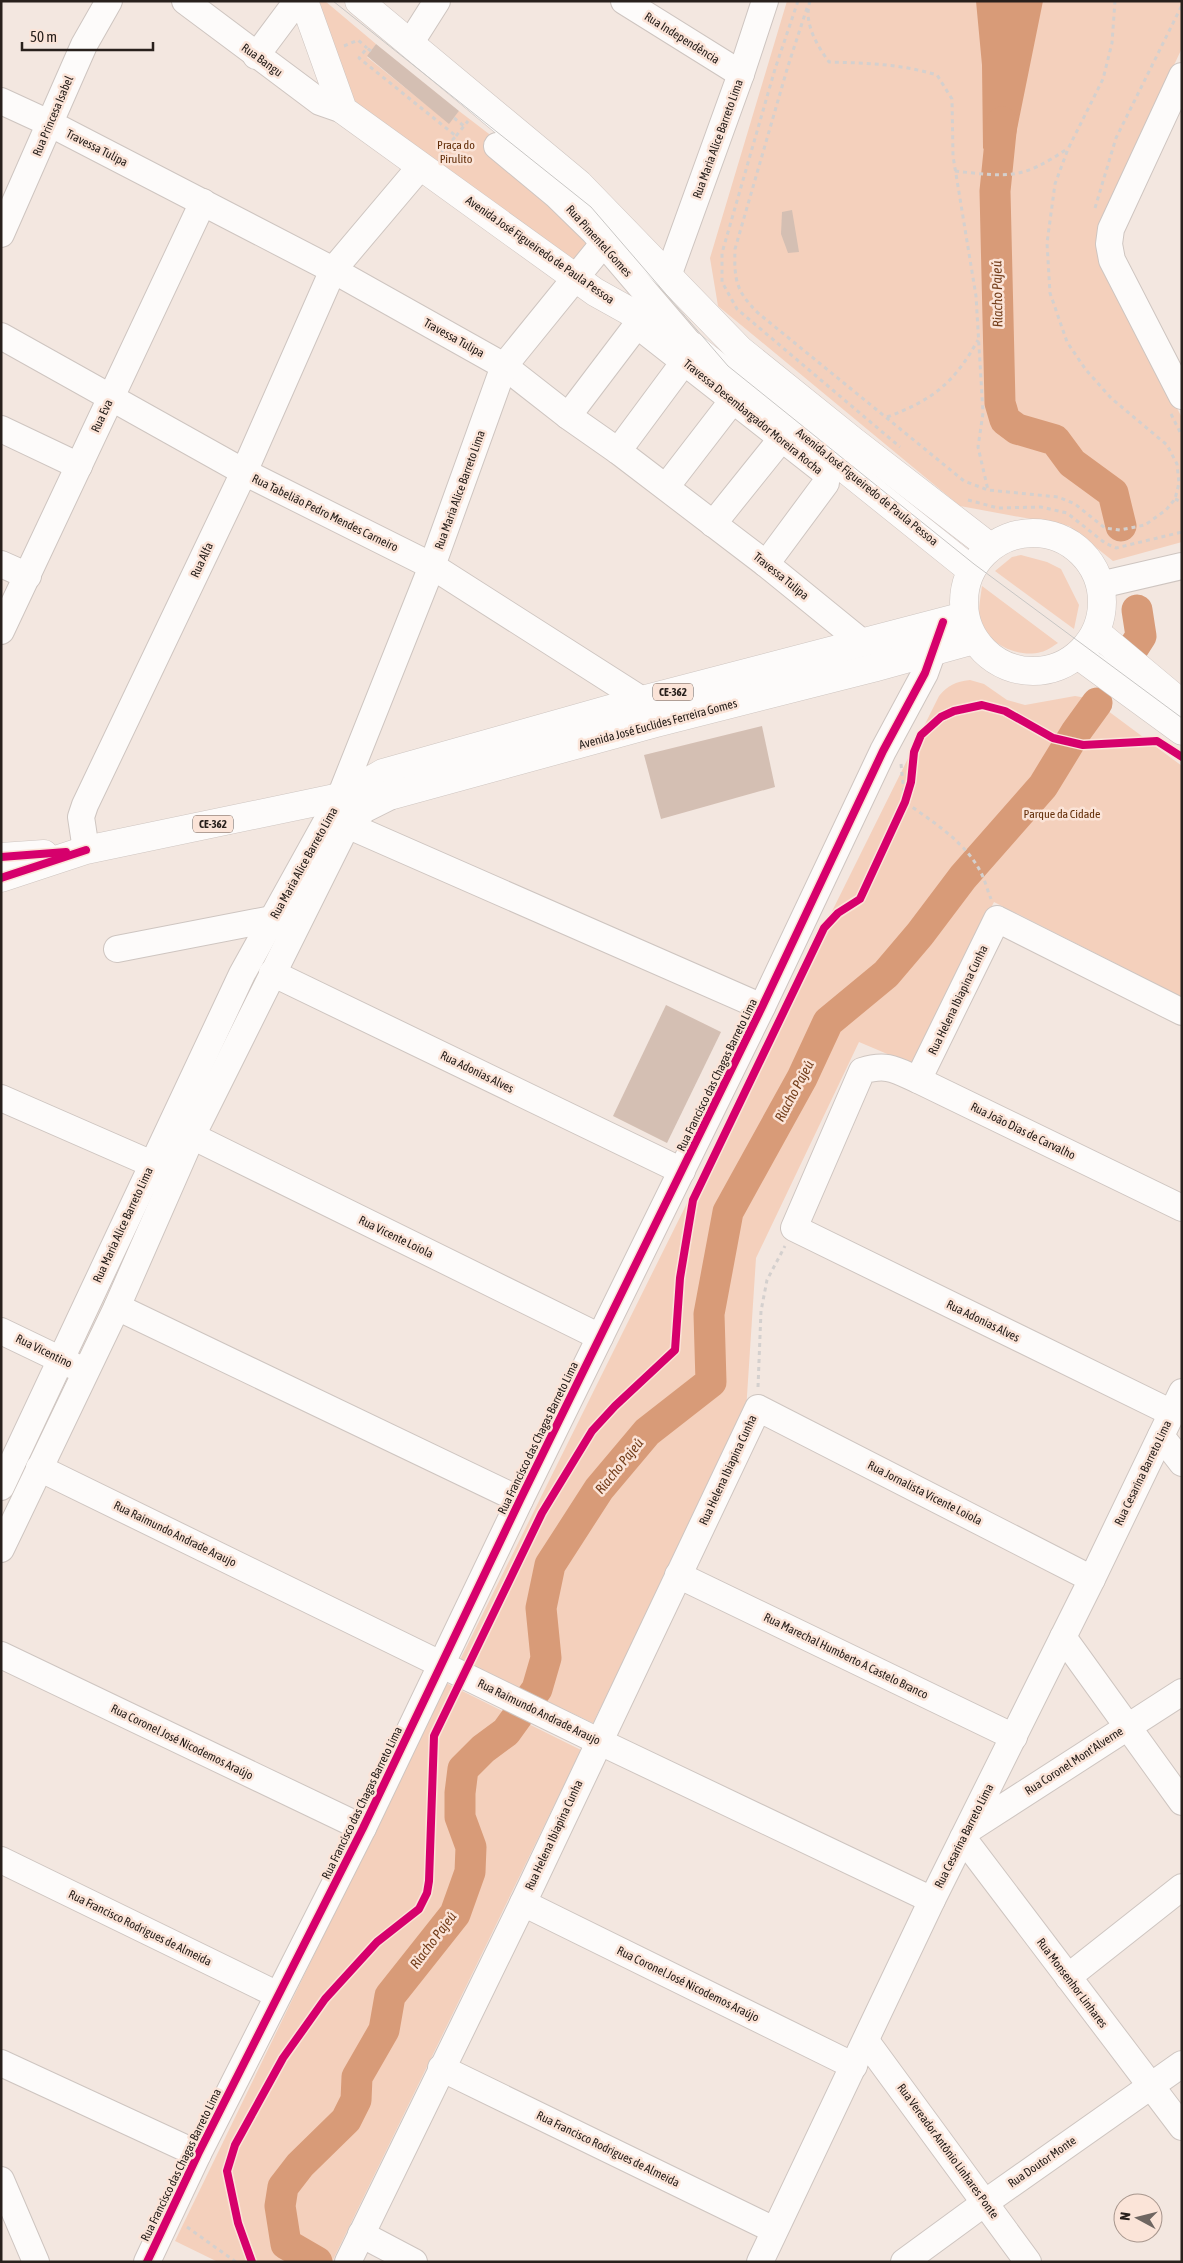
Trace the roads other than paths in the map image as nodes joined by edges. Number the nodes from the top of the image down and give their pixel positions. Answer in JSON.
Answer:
{"nodes":[{"id":1,"x":109,"y":1,"type":"edge"},
{"id":2,"x":185,"y":1,"type":"edge"},
{"id":3,"x":298,"y":1,"type":"edge"},
{"id":4,"x":304,"y":1,"type":"edge"},
{"id":5,"x":359,"y":1,"type":"edge"},
{"id":6,"x":437,"y":1,"type":"edge"},
{"id":7,"x":624,"y":1,"type":"edge"},
{"id":8,"x":765,"y":1,"type":"edge"},
{"id":9,"x":410,"y":42,"type":"junction"},
{"id":10,"x":256,"y":56,"type":"junction"},
{"id":11,"x":741,"y":74,"type":"junction"},
{"id":12,"x":1182,"y":76,"type":"edge"},
{"id":13,"x":1,"y":101,"type":"edge"},
{"id":14,"x":343,"y":110,"type":"junction"},
{"id":15,"x":51,"y":124,"type":"junction"},
{"id":16,"x":496,"y":146,"type":"dead end"},
{"id":17,"x":423,"y":169,"type":"junction"},
{"id":18,"x":203,"y":202,"type":"junction"},
{"id":19,"x":1,"y":234,"type":"edge"},
{"id":20,"x":603,"y":244,"type":"junction"},
{"id":21,"x":333,"y":270,"type":"junction"},
{"id":22,"x":668,"y":276,"type":"junction"},
{"id":23,"x":585,"y":285,"type":"junction"},
{"id":24,"x":637,"y":325,"type":"junction"},
{"id":25,"x":1,"y":336,"type":"edge"},
{"id":26,"x":688,"y":354,"type":"junction"},
{"id":27,"x":504,"y":366,"type":"junction"},
{"id":28,"x":1182,"y":396,"type":"edge"},
{"id":29,"x":111,"y":398,"type":"junction"},
{"id":30,"x":734,"y":400,"type":"junction"},
{"id":31,"x":568,"y":416,"type":"junction"},
{"id":32,"x":1,"y":429,"type":"edge"},
{"id":33,"x":782,"y":438,"type":"junction"},
{"id":34,"x":618,"y":451,"type":"junction"},
{"id":35,"x":79,"y":466,"type":"junction"},
{"id":36,"x":244,"y":472,"type":"junction"},
{"id":37,"x":666,"y":488,"type":"junction"},
{"id":38,"x":713,"y":524,"type":"junction"},
{"id":39,"x":990,"y":547,"type":"junction"},
{"id":40,"x":1,"y":564,"type":"edge"},
{"id":41,"x":766,"y":564,"type":"junction"},
{"id":42,"x":432,"y":566,"type":"junction"},
{"id":43,"x":1182,"y":566,"type":"edge"},
{"id":44,"x":971,"y":570,"type":"junction"},
{"id":45,"x":28,"y":576,"type":"junction"},
{"id":46,"x":1100,"y":585,"type":"junction"},
{"id":47,"x":960,"y":626,"type":"junction"},
{"id":48,"x":1,"y":631,"type":"edge"},
{"id":49,"x":1096,"y":632,"type":"junction"},
{"id":50,"x":863,"y":643,"type":"junction"},
{"id":51,"x":934,"y":651,"type":"junction"},
{"id":52,"x":1078,"y":655,"type":"junction"},
{"id":53,"x":642,"y":700,"type":"junction"},
{"id":54,"x":1182,"y":704,"type":"edge"},
{"id":55,"x":1182,"y":731,"type":"edge"},
{"id":56,"x":393,"y":795,"type":"junction"},
{"id":57,"x":340,"y":798,"type":"junction"},
{"id":58,"x":347,"y":825,"type":"junction"},
{"id":59,"x":86,"y":850,"type":"junction"},
{"id":60,"x":1,"y":857,"type":"edge"},
{"id":61,"x":1,"y":878,"type":"edge"},
{"id":62,"x":272,"y":919,"type":"junction"},
{"id":63,"x":117,"y":948,"type":"dead end"},
{"id":64,"x":272,"y":973,"type":"junction"},
{"id":65,"x":762,"y":1007,"type":"junction"},
{"id":66,"x":1182,"y":1012,"type":"edge"},
{"id":67,"x":918,"y":1080,"type":"junction"},
{"id":68,"x":1,"y":1098,"type":"edge"},
{"id":69,"x":192,"y":1136,"type":"junction"},
{"id":70,"x":152,"y":1163,"type":"junction"},
{"id":71,"x":682,"y":1171,"type":"junction"},
{"id":72,"x":175,"y":1174,"type":"junction"},
{"id":73,"x":1182,"y":1208,"type":"edge"},
{"id":74,"x":794,"y":1228,"type":"joint"},
{"id":75,"x":117,"y":1307,"type":"junction"},
{"id":76,"x":1,"y":1331,"type":"edge"},
{"id":77,"x":600,"y":1337,"type":"junction"},
{"id":78,"x":62,"y":1360,"type":"junction"},
{"id":79,"x":86,"y":1372,"type":"junction"},
{"id":80,"x":758,"y":1408,"type":"joint"},
{"id":81,"x":1175,"y":1409,"type":"edge"},
{"id":82,"x":1182,"y":1463,"type":"edge"},
{"id":83,"x":39,"y":1468,"type":"junction"},
{"id":84,"x":1,"y":1487,"type":"edge"},
{"id":85,"x":520,"y":1500,"type":"junction"},
{"id":86,"x":3,"y":1540,"type":"edge"},
{"id":87,"x":678,"y":1575,"type":"junction"},
{"id":88,"x":1092,"y":1579,"type":"junction"},
{"id":89,"x":1062,"y":1637,"type":"junction"},
{"id":90,"x":1,"y":1655,"type":"edge"},
{"id":91,"x":442,"y":1665,"type":"junction"},
{"id":92,"x":1182,"y":1692,"type":"edge"},
{"id":93,"x":1126,"y":1727,"type":"junction"},
{"id":94,"x":1014,"y":1737,"type":"junction"},
{"id":95,"x":598,"y":1741,"type":"junction"},
{"id":96,"x":1182,"y":1802,"type":"edge"},
{"id":97,"x":362,"y":1828,"type":"junction"},
{"id":98,"x":965,"y":1834,"type":"junction"},
{"id":99,"x":1,"y":1860,"type":"edge"},
{"id":100,"x":1182,"y":1887,"type":"edge"},
{"id":101,"x":932,"y":1900,"type":"junction"},
{"id":102,"x":523,"y":1903,"type":"junction"},
{"id":103,"x":1068,"y":1977,"type":"junction"},
{"id":104,"x":278,"y":1995,"type":"junction"},
{"id":105,"x":866,"y":2041,"type":"junction"},
{"id":106,"x":1,"y":2063,"type":"edge"},
{"id":107,"x":1182,"y":2064,"type":"edge"},
{"id":108,"x":854,"y":2066,"type":"junction"},
{"id":109,"x":442,"y":2068,"type":"junction"},
{"id":110,"x":1150,"y":2085,"type":"junction"},
{"id":111,"x":1182,"y":2127,"type":"edge"},
{"id":112,"x":198,"y":2154,"type":"junction"},
{"id":113,"x":1,"y":2180,"type":"edge"},
{"id":114,"x":986,"y":2202,"type":"junction"},
{"id":115,"x":774,"y":2230,"type":"junction"},
{"id":116,"x":361,"y":2234,"type":"junction"},
{"id":117,"x":36,"y":2262,"type":"edge"},
{"id":118,"x":148,"y":2262,"type":"edge"},
{"id":119,"x":348,"y":2262,"type":"edge"},
{"id":120,"x":414,"y":2262,"type":"edge"},
{"id":121,"x":760,"y":2262,"type":"edge"},
{"id":122,"x":904,"y":2262,"type":"edge"},
{"id":123,"x":1028,"y":2262,"type":"edge"}],
"edges":[{"from":1,"to":15,"type":"street","name":"Rua Princesa Isabel"},
{"from":2,"to":10,"type":"street","name":"Rua Bangu"},
{"from":3,"to":10,"type":"street"},
{"from":4,"to":14,"type":"main road"},
{"from":5,"to":9,"type":"main road"},
{"from":6,"to":9,"type":"street"},
{"from":7,"to":11,"type":"street","name":"Rua Independência"},
{"from":8,"to":11,"type":"street","name":"Rua Maria Alice Barreto Lima"},
{"from":9,"to":22,"type":"main road"},
{"from":10,"to":14,"type":"street","name":"Rua Bangu"},
{"from":11,"to":22,"type":"street","name":"Rua Maria Alice Barreto Lima"},
{"from":12,"to":28,"type":"street"},
{"from":13,"to":15,"type":"street","name":"Travessa Tulipa"},
{"from":14,"to":17,"type":"main road","name":"Avenida José Figueiredo de Paula Pessoa"},
{"from":15,"to":18,"type":"street","name":"Travessa Tulipa"},
{"from":15,"to":19,"type":"street","name":"Rua Princesa Isabel"},
{"from":16,"to":20,"type":"street","name":"Rua Pimentel Gomes"},
{"from":17,"to":21,"type":"street","name":"Rua Alfa"},
{"from":17,"to":23,"type":"main road","name":"Avenida José Figueiredo de Paula Pessoa"},
{"from":18,"to":21,"type":"street","name":"Travessa Tulipa"},
{"from":18,"to":29,"type":"street","name":"Rua Eva"},
{"from":20,"to":23,"type":"street","name":"Rua Maria Alice Barreto Lima"},
{"from":20,"to":26,"type":"street","name":"Rua Pimentel Gomes"},
{"from":21,"to":27,"type":"street","name":"Travessa Tulipa"},
{"from":21,"to":36,"type":"street","name":"Rua Alfa"},
{"from":22,"to":39,"type":"main road"},
{"from":23,"to":24,"type":"street","name":"Travessa Desembargador Moreira Rocha"},
{"from":23,"to":26,"type":"main road","name":"Avenida José Figueiredo de Paula Pessoa"},
{"from":23,"to":27,"type":"street","name":"Rua Maria Alice Barreto Lima"},
{"from":24,"to":26,"type":"street","name":"Travessa Desembargador Moreira Rocha"},
{"from":24,"to":31,"type":"street"},
{"from":25,"to":29,"type":"street","name":"Rua Tabelião Pedro Mendes Carneiro"},
{"from":26,"to":30,"type":"street","name":"Travessa Desembargador Moreira Rocha"},
{"from":26,"to":34,"type":"street"},
{"from":26,"to":44,"type":"main road","name":"Avenida José Figueiredo de Paula Pessoa"},
{"from":27,"to":31,"type":"street","name":"Travessa Tulipa"},
{"from":27,"to":42,"type":"street","name":"Rua Maria Alice Barreto Lima"},
{"from":29,"to":35,"type":"street","name":"Rua Eva"},
{"from":29,"to":36,"type":"street","name":"Rua Tabelião Pedro Mendes Carneiro"},
{"from":30,"to":33,"type":"street","name":"Travessa Desembargador Moreira Rocha"},
{"from":30,"to":37,"type":"street"},
{"from":31,"to":34,"type":"street","name":"Travessa Tulipa"},
{"from":32,"to":35,"type":"street"},
{"from":33,"to":38,"type":"street"},
{"from":33,"to":41,"type":"street","name":"Travessa Desembargador Moreira Rocha"},
{"from":34,"to":37,"type":"street","name":"Travessa Tulipa"},
{"from":35,"to":45,"type":"street","name":"Rua Eva"},
{"from":36,"to":42,"type":"street","name":"Rua Tabelião Pedro Mendes Carneiro"},
{"from":36,"to":59,"type":"street","name":"Rua Alfa"},
{"from":37,"to":38,"type":"street","name":"Travessa Tulipa"},
{"from":38,"to":41,"type":"street","name":"Travessa Tulipa"},
{"from":39,"to":44,"type":"main road"},
{"from":39,"to":46,"type":"main road"},
{"from":40,"to":45,"type":"street"},
{"from":41,"to":50,"type":"street","name":"Travessa Tulipa"},
{"from":42,"to":53,"type":"street","name":"Rua Tabelião Pedro Mendes Carneiro"},
{"from":42,"to":57,"type":"street","name":"Rua Maria Alice Barreto Lima"},
{"from":43,"to":46,"type":"street"},
{"from":44,"to":47,"type":"main road"},
{"from":45,"to":48,"type":"street","name":"Rua Eva"},
{"from":46,"to":49,"type":"main road"},
{"from":47,"to":50,"type":"main road","name":"Avenida José Euclides Ferreira Gomes","number":"CE-362"},
{"from":47,"to":51,"type":"main road","name":"Avenida José Euclides Ferreira Gomes","number":"CE-362"},
{"from":47,"to":52,"type":"main road"},
{"from":49,"to":52,"type":"main road"},
{"from":49,"to":54,"type":"main road"},
{"from":50,"to":53,"type":"main road","name":"Avenida José Euclides Ferreira Gomes","number":"CE-362"},
{"from":51,"to":56,"type":"main road","name":"Avenida José Euclides Ferreira Gomes","number":"CE-362"},
{"from":51,"to":65,"type":"street","name":"Rua Francisco das Chagas Barreto Lima"},
{"from":52,"to":55,"type":"main road"},
{"from":53,"to":57,"type":"main road","name":"Avenida José Euclides Ferreira Gomes","number":"CE-362"},
{"from":56,"to":57,"type":"main road","name":"Avenida José Euclides Ferreira Gomes","number":"CE-362"},
{"from":56,"to":58,"type":"street","name":"Rua Maria Alice Barreto Lima"},
{"from":57,"to":58,"type":"street"},
{"from":57,"to":59,"type":"main road","name":"Avenida José Euclides Ferreira Gomes","number":"CE-362"},
{"from":57,"to":62,"type":"street","name":"Rua Maria Alice Barreto Lima"},
{"from":58,"to":64,"type":"street","name":"Rua Maria Alice Barreto Lima"},
{"from":58,"to":65,"type":"street"},
{"from":59,"to":60,"type":"main road","name":"Avenida José Euclides Ferreira Gomes","number":"CE-362"},
{"from":59,"to":61,"type":"main road","name":"Avenida José Euclides Ferreira Gomes","number":"CE-362"},
{"from":62,"to":63,"type":"street"},
{"from":62,"to":70,"type":"street","name":"Rua Maria Alice Barreto Lima"},
{"from":64,"to":69,"type":"street","name":"Rua Maria Alice Barreto Lima"},
{"from":64,"to":71,"type":"street","name":"Rua Adonias Alves"},
{"from":65,"to":71,"type":"street","name":"Rua Francisco das Chagas Barreto Lima"},
{"from":66,"to":67,"type":"street","name":"Rua Helena Ibiapina Cunha"},
{"from":67,"to":73,"type":"street","name":"Rua João Dias de Carvalho"},
{"from":67,"to":74,"type":"street","name":"Rua João Dias de Carvalho"},
{"from":68,"to":70,"type":"street"},
{"from":69,"to":72,"type":"street","name":"Rua Maria Alice Barreto Lima"},
{"from":69,"to":77,"type":"street","name":"Rua Vicente Loiola"},
{"from":70,"to":72,"type":"street"},
{"from":70,"to":78,"type":"street","name":"Rua Maria Alice Barreto Lima"},
{"from":71,"to":77,"type":"street","name":"Rua Francisco das Chagas Barreto Lima"},
{"from":72,"to":75,"type":"street","name":"Rua Maria Alice Barreto Lima"},
{"from":74,"to":81,"type":"street","name":"Rua Adonias Alves"},
{"from":75,"to":79,"type":"street","name":"Rua Maria Alice Barreto Lima"},
{"from":75,"to":85,"type":"street"},
{"from":76,"to":78,"type":"street","name":"Rua Vicentino"},
{"from":77,"to":85,"type":"street","name":"Rua Francisco das Chagas Barreto Lima"},
{"from":78,"to":79,"type":"street","name":"Rua Vicentino"},
{"from":78,"to":84,"type":"street","name":"Rua Maria Alice Barreto Lima"},
{"from":79,"to":83,"type":"street","name":"Rua Maria Alice Barreto Lima"},
{"from":80,"to":87,"type":"street","name":"Rua Helena Ibiapina Cunha"},
{"from":80,"to":88,"type":"street","name":"Rua Jornalista Vicente Loiola"},
{"from":81,"to":82,"type":"street"},
{"from":81,"to":88,"type":"street","name":"Rua Cesarina Barreto Lima"},
{"from":83,"to":86,"type":"street","name":"Rua Maria Alice Barreto Lima"},
{"from":83,"to":91,"type":"street","name":"Rua Raimundo Andrade Araujo"},
{"from":85,"to":91,"type":"street","name":"Rua Francisco das Chagas Barreto Lima"},
{"from":87,"to":94,"type":"street","name":"Rua Marechal Humberto A Castelo Branco"},
{"from":87,"to":95,"type":"street","name":"Rua Helena Ibiapina Cunha"},
{"from":88,"to":89,"type":"street","name":"Rua Cesarina Barreto Lima"},
{"from":89,"to":93,"type":"street"},
{"from":89,"to":94,"type":"street","name":"Rua Cesarina Barreto Lima"},
{"from":90,"to":97,"type":"street","name":"Rua Coronel José Nicodemos Araújo"},
{"from":91,"to":95,"type":"street","name":"Rua Raimundo Andrade Araujo"},
{"from":91,"to":97,"type":"street","name":"Rua Francisco das Chagas Barreto Lima"},
{"from":92,"to":93,"type":"street","name":"Rua Coronel Mont'Alverne"},
{"from":93,"to":96,"type":"street"},
{"from":93,"to":98,"type":"street","name":"Rua Coronel Mont'Alverne"},
{"from":94,"to":98,"type":"street","name":"Rua Cesarina Barreto Lima"},
{"from":95,"to":101,"type":"street","name":"Rua Raimundo Andrade Araujo"},
{"from":95,"to":102,"type":"street","name":"Rua Helena Ibiapina Cunha"},
{"from":97,"to":104,"type":"street","name":"Rua Francisco das Chagas Barreto Lima"},
{"from":98,"to":101,"type":"street","name":"Rua Cesarina Barreto Lima"},
{"from":98,"to":103,"type":"street","name":"Rua Monsenhor Linhares"},
{"from":99,"to":104,"type":"street","name":"Rua Francisco Rodrigues de Almeida"},
{"from":100,"to":103,"type":"street"},
{"from":101,"to":105,"type":"street","name":"Rua Cesarina Barreto Lima"},
{"from":102,"to":108,"type":"street","name":"Rua Coronel José Nicodemos Araújo"},
{"from":102,"to":109,"type":"street","name":"Rua Helena Ibiapina Cunha"},
{"from":103,"to":110,"type":"street","name":"Rua Monsenhor Linhares"},
{"from":104,"to":112,"type":"street","name":"Rua Francisco das Chagas Barreto Lima"},
{"from":105,"to":108,"type":"street","name":"Rua Cesarina Barreto Lima"},
{"from":105,"to":114,"type":"street","name":"Rua Vereador Antônio Linhares Ponte"},
{"from":106,"to":112,"type":"street"},
{"from":107,"to":110,"type":"street","name":"Rua Doutor Monte"},
{"from":108,"to":115,"type":"street","name":"Rua Cesarina Barreto Lima"},
{"from":109,"to":115,"type":"street","name":"Rua Francisco Rodrigues de Almeida"},
{"from":109,"to":116,"type":"street","name":"Rua Helena Ibiapina Cunha"},
{"from":110,"to":111,"type":"street","name":"Rua Monsenhor Linhares"},
{"from":110,"to":114,"type":"street","name":"Rua Doutor Monte"},
{"from":112,"to":118,"type":"street","name":"Rua Francisco das Chagas Barreto Lima"},
{"from":113,"to":117,"type":"street"},
{"from":114,"to":122,"type":"street","name":"Rua Doutor Monte"},
{"from":114,"to":123,"type":"street","name":"Rua Vereador Antônio Linhares Ponte"},
{"from":115,"to":121,"type":"street","name":"Rua Cesarina Barreto Lima"},
{"from":116,"to":119,"type":"street","name":"Rua Helena Ibiapina Cunha"},
{"from":116,"to":120,"type":"street"}]}
